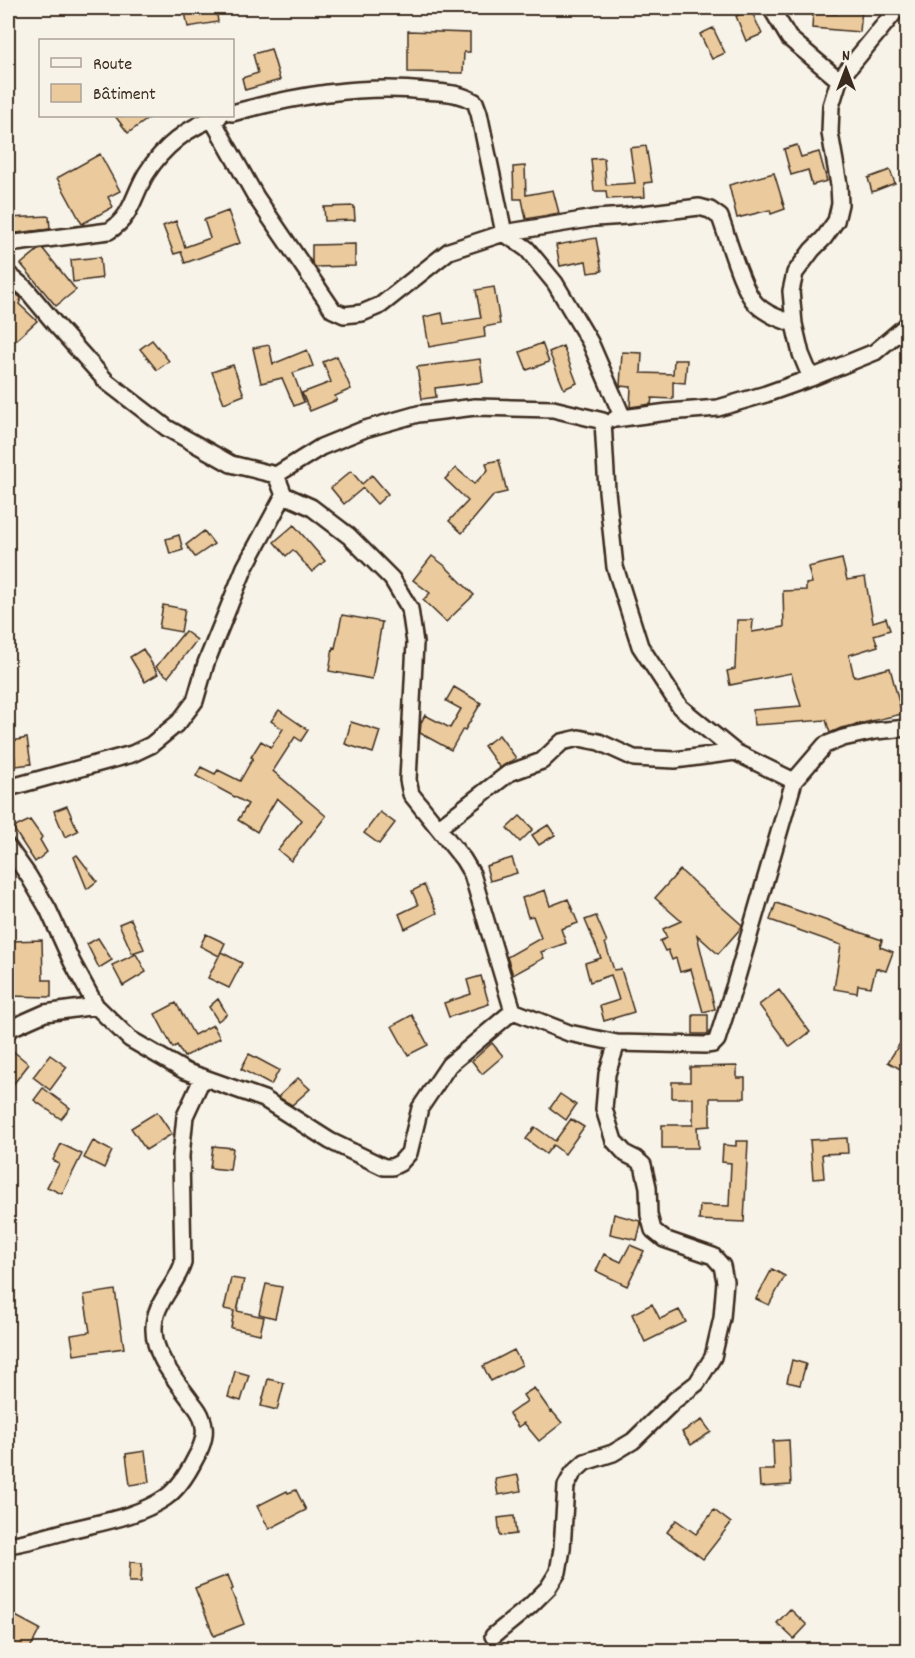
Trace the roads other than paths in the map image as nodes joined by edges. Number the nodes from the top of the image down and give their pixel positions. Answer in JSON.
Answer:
{"nodes":[{"id":1,"x":771,"y":8,"type":"edge"},
{"id":2,"x":897,"y":8,"type":"edge"},
{"id":3,"x":839,"y":80,"type":"junction"},
{"id":4,"x":234,"y":112,"type":"edge"},
{"id":5,"x":218,"y":117,"type":"edge"},
{"id":6,"x":504,"y":233,"type":"junction"},
{"id":7,"x":8,"y":244,"type":"edge"},
{"id":8,"x":8,"y":274,"type":"edge"},
{"id":9,"x":794,"y":324,"type":"junction"},
{"id":10,"x":908,"y":324,"type":"edge"},
{"id":11,"x":811,"y":378,"type":"junction"},
{"id":12,"x":623,"y":418,"type":"junction"},
{"id":13,"x":603,"y":421,"type":"junction"},
{"id":14,"x":276,"y":476,"type":"junction"},
{"id":15,"x":284,"y":495,"type":"junction"},
{"id":16,"x":908,"y":729,"type":"edge"},
{"id":17,"x":735,"y":752,"type":"junction"},
{"id":18,"x":794,"y":781,"type":"junction"},
{"id":19,"x":8,"y":789,"type":"edge"},
{"id":20,"x":438,"y":828,"type":"junction"},
{"id":21,"x":8,"y":848,"type":"edge"},
{"id":22,"x":96,"y":1006,"type":"junction"},
{"id":23,"x":513,"y":1011,"type":"junction"},
{"id":24,"x":8,"y":1031,"type":"edge"},
{"id":25,"x":617,"y":1043,"type":"junction"},
{"id":26,"x":203,"y":1077,"type":"junction"},
{"id":27,"x":8,"y":1545,"type":"edge"},
{"id":28,"x":493,"y":1636,"type":"dead end"}],
"edges":[{"from":1,"to":3,"type":"street"},
{"from":2,"to":3,"type":"street"},
{"from":3,"to":9,"type":"street"},
{"from":4,"to":6,"type":"street"},
{"from":5,"to":6,"type":"street"},
{"from":5,"to":7,"type":"street"},
{"from":6,"to":9,"type":"street"},
{"from":6,"to":12,"type":"street"},
{"from":8,"to":14,"type":"street"},
{"from":9,"to":11,"type":"street"},
{"from":10,"to":11,"type":"street"},
{"from":11,"to":12,"type":"street"},
{"from":12,"to":13,"type":"street"},
{"from":13,"to":14,"type":"street"},
{"from":13,"to":17,"type":"street"},
{"from":14,"to":15,"type":"street"},
{"from":15,"to":19,"type":"street"},
{"from":15,"to":20,"type":"street"},
{"from":16,"to":18,"type":"street"},
{"from":17,"to":18,"type":"street"},
{"from":17,"to":20,"type":"street"},
{"from":18,"to":25,"type":"street"},
{"from":20,"to":23,"type":"street"},
{"from":21,"to":22,"type":"street"},
{"from":22,"to":24,"type":"street"},
{"from":22,"to":26,"type":"street"},
{"from":23,"to":25,"type":"street"},
{"from":23,"to":26,"type":"street"},
{"from":25,"to":28,"type":"street"},
{"from":26,"to":27,"type":"street"}]}
